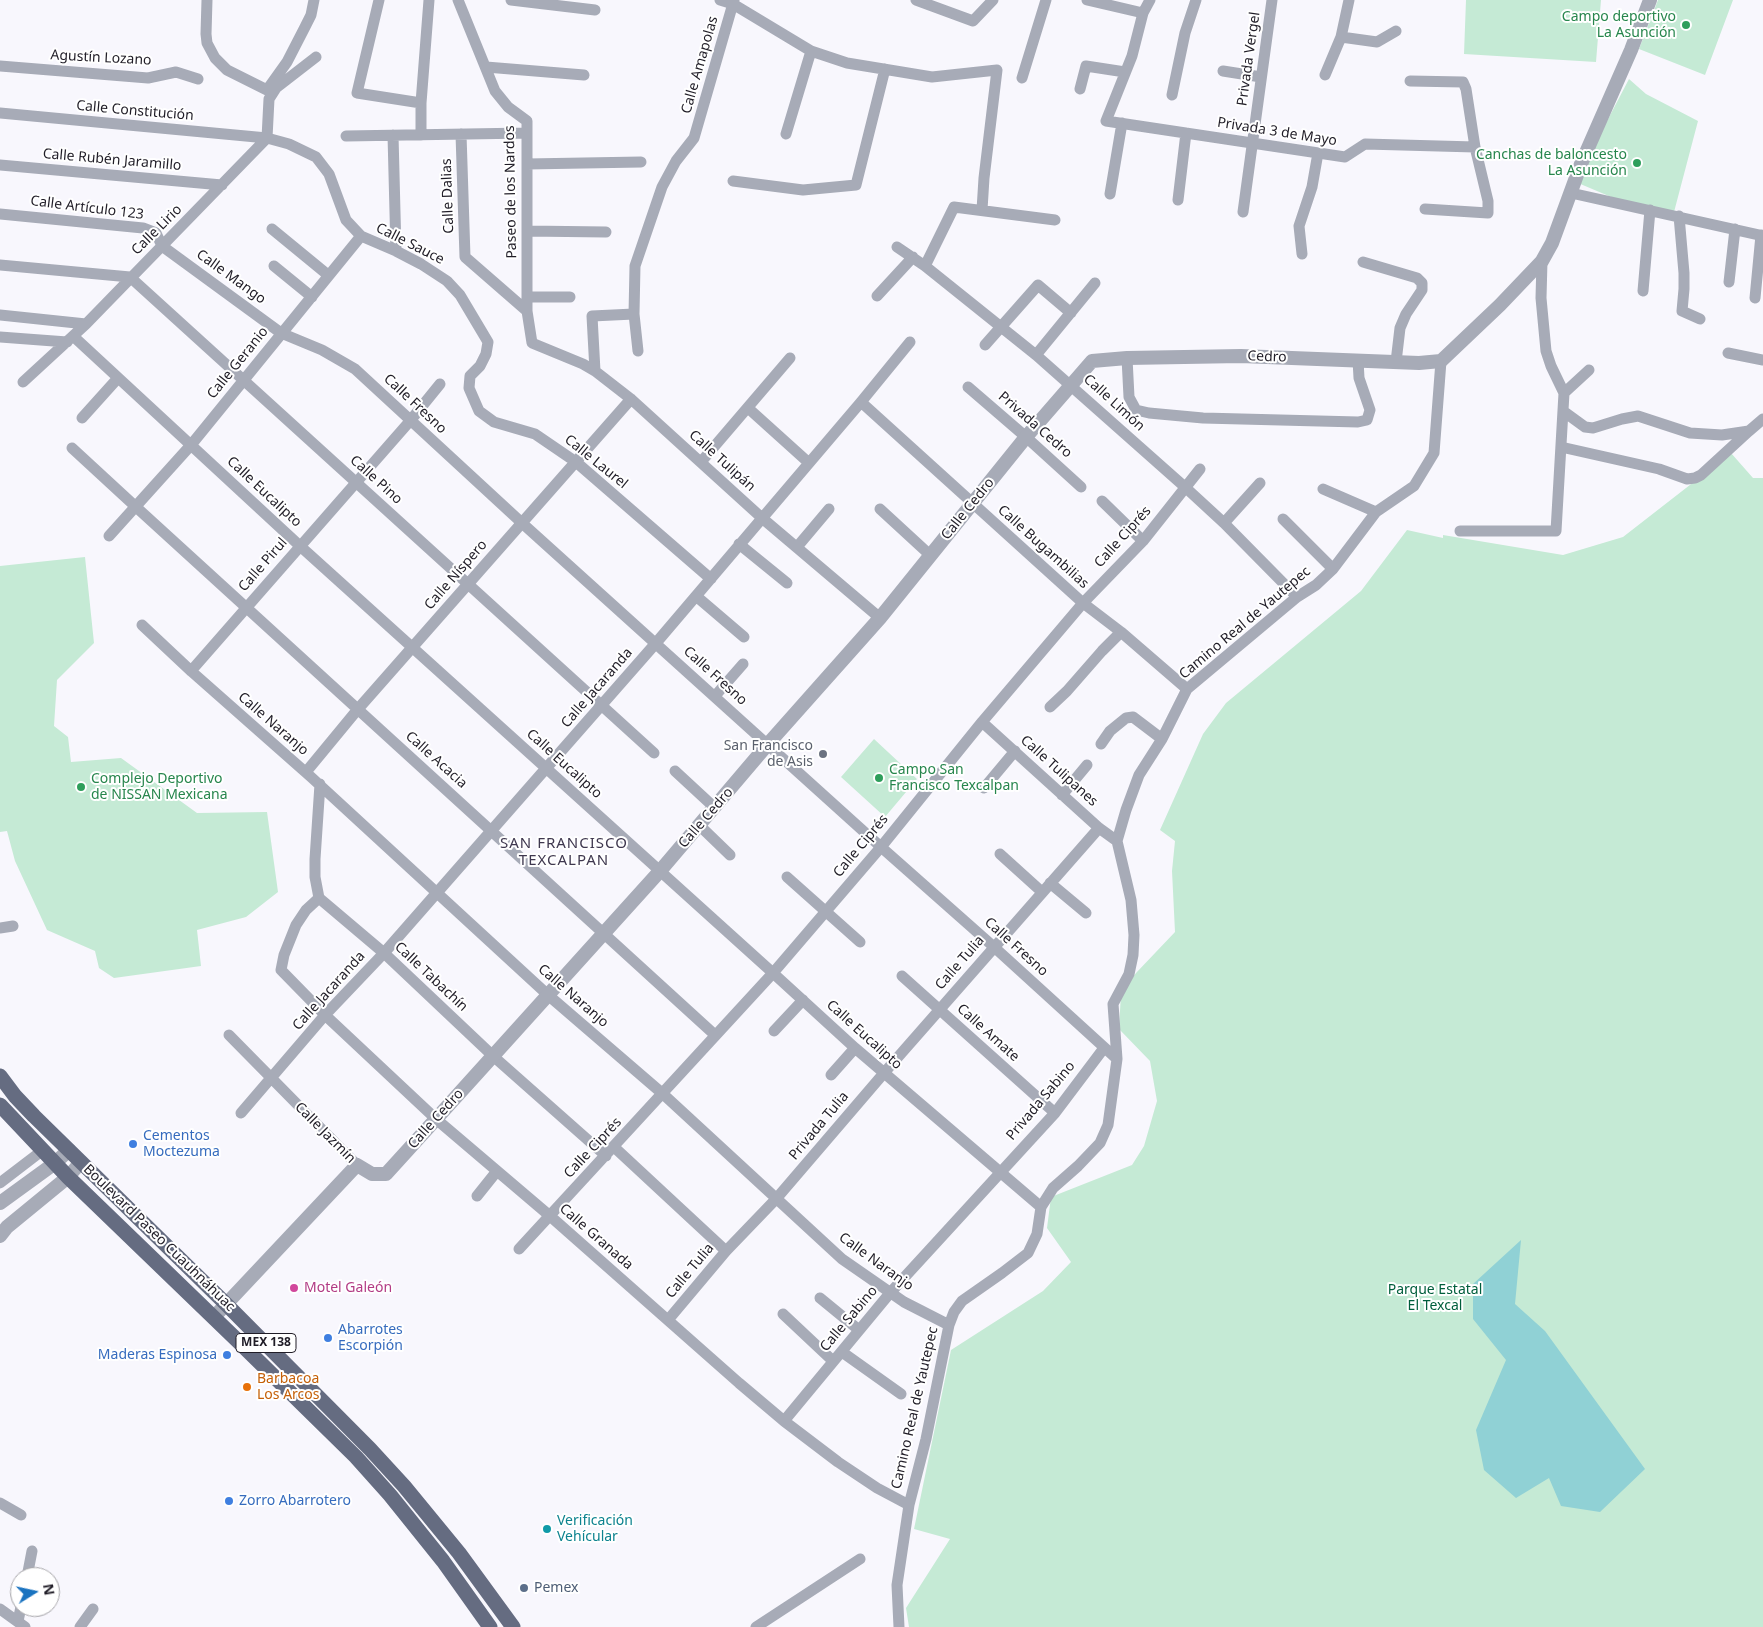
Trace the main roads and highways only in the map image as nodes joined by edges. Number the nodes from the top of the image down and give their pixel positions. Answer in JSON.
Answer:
{"nodes":[{"id":1,"x":0,"y":1076,"type":"edge"},
{"id":2,"x":3,"y":1113,"type":"edge"},
{"id":3,"x":490,"y":1627,"type":"edge"},
{"id":4,"x":513,"y":1627,"type":"edge"}],
"edges":[{"from":1,"to":4,"type":"main road","name":"Boulevard Paseo Cuauhnáhuac","number":"MEX 138"},
{"from":2,"to":3,"type":"main road","name":"Boulevard Paseo Cuauhnáhuac","number":"MEX 138"}]}
